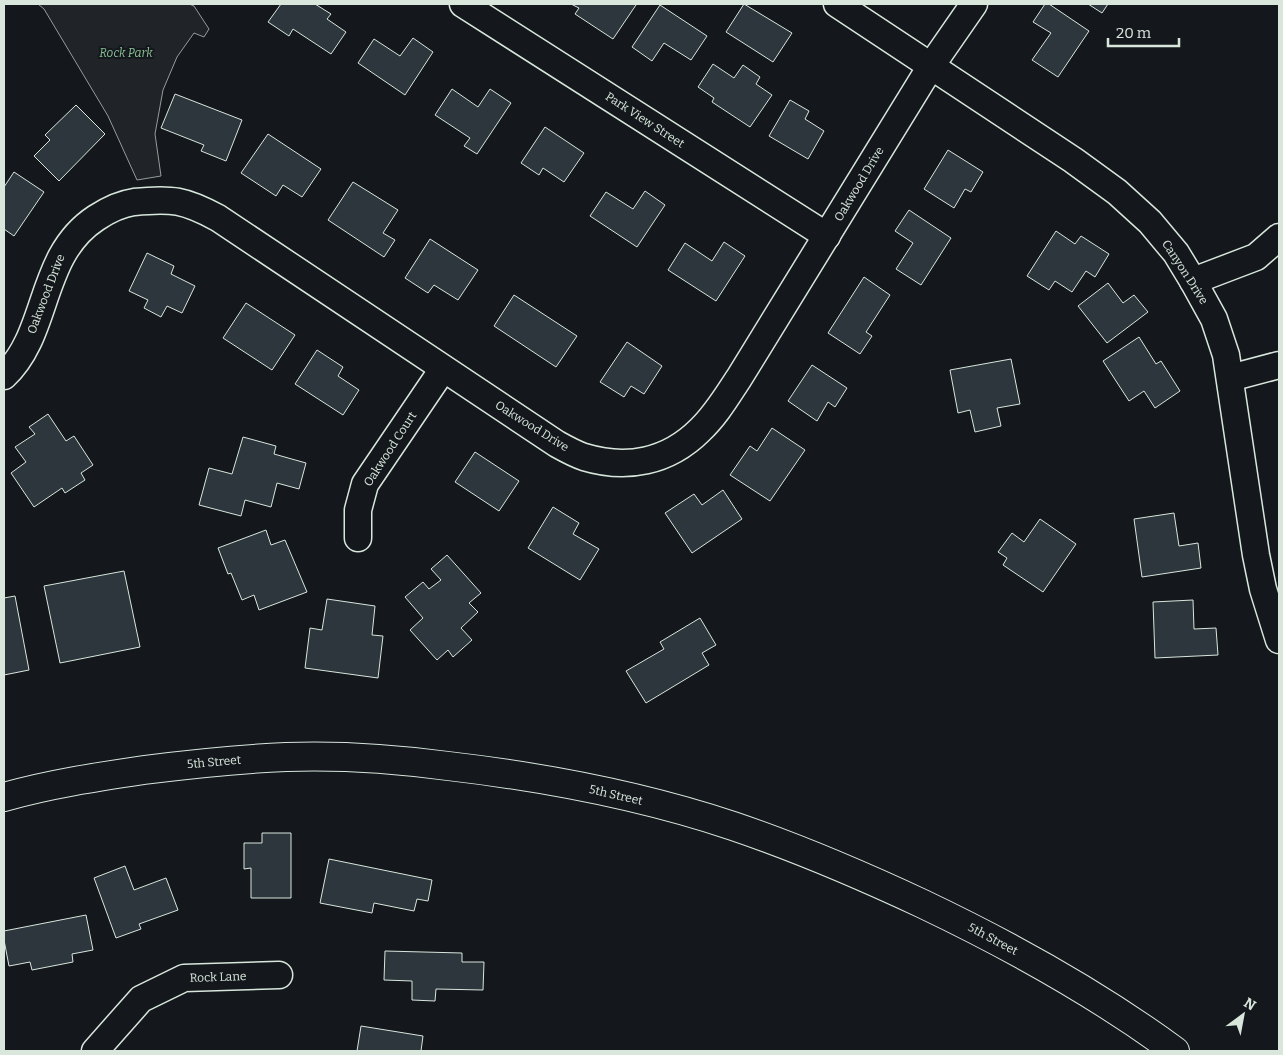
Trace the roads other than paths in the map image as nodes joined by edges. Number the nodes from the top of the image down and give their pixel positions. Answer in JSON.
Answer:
{"nodes":[{"id":1,"x":463,"y":4,"type":"edge"},
{"id":2,"x":837,"y":4,"type":"edge"},
{"id":3,"x":974,"y":4,"type":"edge"},
{"id":4,"x":931,"y":66,"type":"junction"},
{"id":5,"x":827,"y":236,"type":"junction"},
{"id":6,"x":1279,"y":238,"type":"edge"},
{"id":7,"x":1193,"y":280,"type":"junction"},
{"id":8,"x":1279,"y":364,"type":"edge"},
{"id":9,"x":444,"y":368,"type":"junction"},
{"id":10,"x":4,"y":376,"type":"edge"},
{"id":11,"x":1230,"y":378,"type":"junction"},
{"id":12,"x":358,"y":538,"type":"dead end"},
{"id":13,"x":1279,"y":640,"type":"edge"},
{"id":14,"x":4,"y":797,"type":"edge"},
{"id":15,"x":279,"y":975,"type":"dead end"},
{"id":16,"x":95,"y":1051,"type":"edge"},
{"id":17,"x":1175,"y":1051,"type":"edge"}],
"edges":[{"from":1,"to":5,"type":"street","name":"Park View Street"},
{"from":2,"to":4,"type":"street","name":"Canyon Drive"},
{"from":3,"to":4,"type":"street","name":"Oakwood Drive"},
{"from":4,"to":5,"type":"street","name":"Oakwood Drive"},
{"from":4,"to":7,"type":"street","name":"Canyon Drive"},
{"from":5,"to":9,"type":"street","name":"Oakwood Drive"},
{"from":6,"to":7,"type":"street"},
{"from":7,"to":11,"type":"street","name":"Canyon Drive"},
{"from":8,"to":11,"type":"street"},
{"from":9,"to":10,"type":"street","name":"Oakwood Drive"},
{"from":9,"to":12,"type":"street","name":"Oakwood Court"},
{"from":11,"to":13,"type":"street","name":"Canyon Drive"},
{"from":14,"to":17,"type":"main road","name":"5th Street"},
{"from":15,"to":16,"type":"street","name":"Rock Lane"}]}
